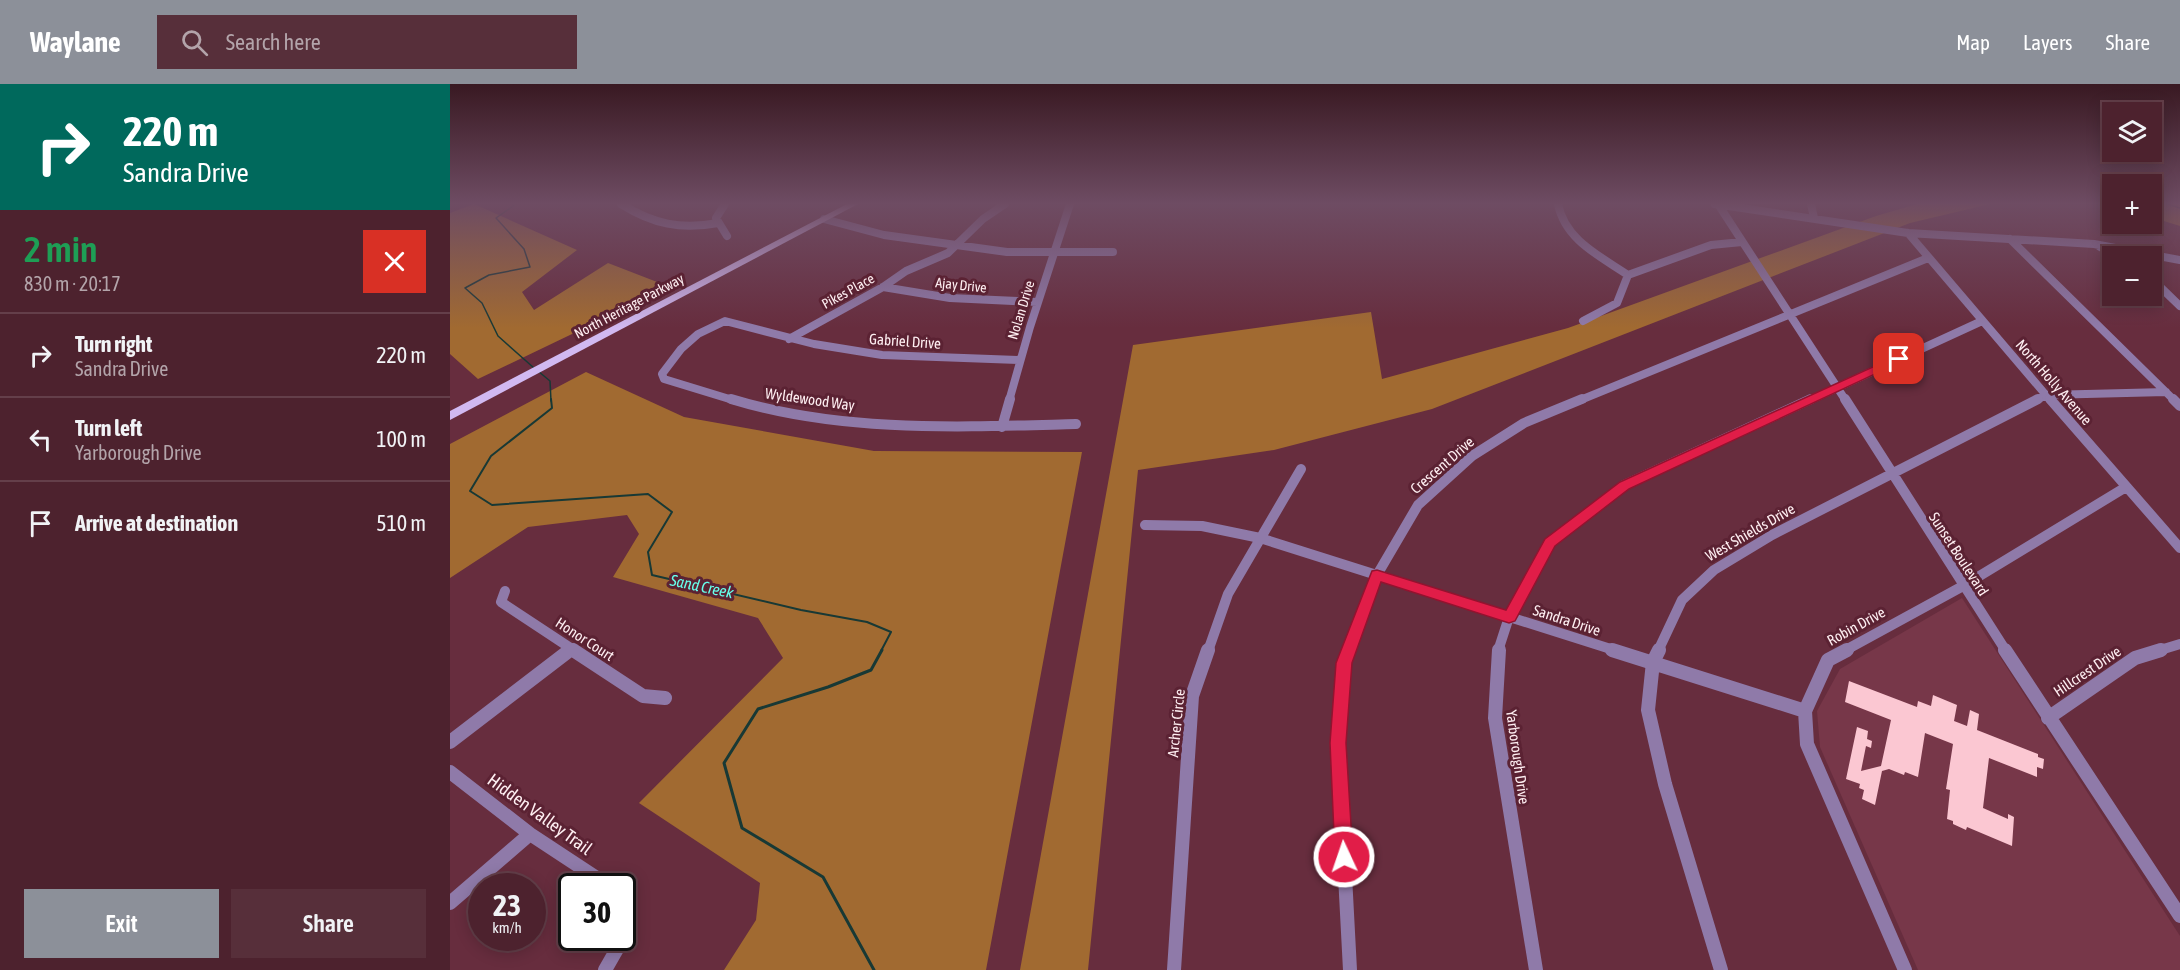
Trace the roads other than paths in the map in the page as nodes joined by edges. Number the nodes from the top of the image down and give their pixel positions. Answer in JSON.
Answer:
{"nodes":[{"id":1,"x":774,"y":245,"type":"edge"},
{"id":2,"x":955,"y":245,"type":"edge"},
{"id":3,"x":1056,"y":245,"type":"edge"},
{"id":4,"x":1587,"y":245,"type":"edge"},
{"id":5,"x":1716,"y":245,"type":"edge"},
{"id":6,"x":1744,"y":245,"type":"edge"},
{"id":7,"x":1918,"y":245,"type":"edge"},
{"id":8,"x":2016,"y":245,"type":"edge"},
{"id":9,"x":2101,"y":245,"type":"edge"},
{"id":10,"x":959,"y":246,"type":"junction"},
{"id":11,"x":1054,"y":252,"type":"junction"},
{"id":12,"x":1113,"y":252,"type":"dead end"},
{"id":13,"x":1928,"y":258,"type":"junction"},
{"id":14,"x":2180,"y":260,"type":"edge"},
{"id":15,"x":1628,"y":275,"type":"junction"},
{"id":16,"x":883,"y":287,"type":"junction"},
{"id":17,"x":2162,"y":289,"type":"edge"},
{"id":18,"x":1037,"y":302,"type":"junction"},
{"id":19,"x":2180,"y":306,"type":"edge"},
{"id":20,"x":1791,"y":313,"type":"junction"},
{"id":21,"x":1583,"y":321,"type":"dead end"},
{"id":22,"x":1982,"y":321,"type":"junction"},
{"id":23,"x":789,"y":339,"type":"junction"},
{"id":24,"x":1020,"y":360,"type":"junction"},
{"id":25,"x":1837,"y":387,"type":"junction"},
{"id":26,"x":2166,"y":392,"type":"junction"},
{"id":27,"x":2046,"y":396,"type":"junction"},
{"id":28,"x":2180,"y":406,"type":"edge"},
{"id":29,"x":450,"y":416,"type":"edge"},
{"id":30,"x":1076,"y":424,"type":"dead end"},
{"id":31,"x":1002,"y":427,"type":"junction"},
{"id":32,"x":1301,"y":469,"type":"dead end"},
{"id":33,"x":1891,"y":476,"type":"junction"},
{"id":34,"x":2126,"y":487,"type":"junction"},
{"id":35,"x":1144,"y":525,"type":"dead end"},
{"id":36,"x":1260,"y":538,"type":"junction"},
{"id":37,"x":2180,"y":548,"type":"edge"},
{"id":38,"x":1377,"y":575,"type":"junction"},
{"id":39,"x":1962,"y":586,"type":"junction"},
{"id":40,"x":505,"y":591,"type":"dead end"},
{"id":41,"x":1509,"y":617,"type":"junction"},
{"id":42,"x":2180,"y":644,"type":"edge"},
{"id":43,"x":572,"y":648,"type":"junction"},
{"id":44,"x":1653,"y":662,"type":"junction"},
{"id":45,"x":665,"y":698,"type":"dead end"},
{"id":46,"x":1805,"y":711,"type":"junction"},
{"id":47,"x":2048,"y":718,"type":"junction"},
{"id":48,"x":450,"y":742,"type":"edge"},
{"id":49,"x":450,"y":772,"type":"edge"},
{"id":50,"x":530,"y":834,"type":"junction"},
{"id":51,"x":589,"y":873,"type":"edge"},
{"id":52,"x":2174,"y":899,"type":"edge"},
{"id":53,"x":450,"y":903,"type":"edge"},
{"id":54,"x":2180,"y":916,"type":"edge"},
{"id":55,"x":616,"y":951,"type":"edge"},
{"id":56,"x":605,"y":970,"type":"edge"},
{"id":57,"x":1174,"y":970,"type":"edge"},
{"id":58,"x":1350,"y":970,"type":"edge"},
{"id":59,"x":1536,"y":970,"type":"edge"},
{"id":60,"x":1721,"y":970,"type":"edge"},
{"id":61,"x":1905,"y":970,"type":"edge"}],
"edges":[{"from":1,"to":29,"type":"main road","name":"North Heritage Parkway"},
{"from":2,"to":10,"type":"street"},
{"from":3,"to":11,"type":"street","name":"Nolan Drive"},
{"from":4,"to":15,"type":"street"},
{"from":5,"to":15,"type":"street"},
{"from":6,"to":20,"type":"street","name":"Sunset Boulevard"},
{"from":7,"to":13,"type":"street","name":"North Holly Avenue"},
{"from":8,"to":26,"type":"street"},
{"from":9,"to":14,"type":"street"},
{"from":10,"to":11,"type":"street"},
{"from":10,"to":16,"type":"street","name":"Pikes Place"},
{"from":11,"to":12,"type":"street"},
{"from":11,"to":18,"type":"street","name":"Nolan Drive"},
{"from":13,"to":20,"type":"street","name":"Crescent Drive"},
{"from":13,"to":22,"type":"street","name":"North Holly Avenue"},
{"from":15,"to":21,"type":"street"},
{"from":16,"to":18,"type":"street","name":"Ajay Drive"},
{"from":16,"to":23,"type":"street","name":"Pikes Place"},
{"from":17,"to":19,"type":"street"},
{"from":18,"to":24,"type":"street","name":"Nolan Drive"},
{"from":20,"to":25,"type":"street","name":"Sunset Boulevard"},
{"from":20,"to":38,"type":"street","name":"Crescent Drive"},
{"from":22,"to":25,"type":"street","name":"Yarborough Drive"},
{"from":22,"to":27,"type":"street","name":"North Holly Avenue"},
{"from":23,"to":24,"type":"street","name":"Gabriel Drive"},
{"from":23,"to":31,"type":"street","name":"Wyldewood Way"},
{"from":24,"to":31,"type":"street","name":"Nolan Drive"},
{"from":25,"to":33,"type":"street","name":"Sunset Boulevard"},
{"from":25,"to":41,"type":"street","name":"Yarborough Drive"},
{"from":26,"to":27,"type":"street","name":"West Shields Drive"},
{"from":26,"to":28,"type":"street"},
{"from":27,"to":33,"type":"street","name":"West Shields Drive"},
{"from":27,"to":34,"type":"street","name":"North Holly Avenue"},
{"from":30,"to":31,"type":"street","name":"Wyldewood Way"},
{"from":32,"to":36,"type":"street","name":"Archer Circle"},
{"from":33,"to":39,"type":"street","name":"Sunset Boulevard"},
{"from":33,"to":44,"type":"street","name":"West Shields Drive"},
{"from":34,"to":37,"type":"street","name":"North Holly Avenue"},
{"from":34,"to":39,"type":"street","name":"Robin Drive"},
{"from":35,"to":36,"type":"street","name":"Sandra Drive"},
{"from":36,"to":38,"type":"street","name":"Sandra Drive"},
{"from":36,"to":57,"type":"street","name":"Archer Circle"},
{"from":38,"to":41,"type":"street","name":"Sandra Drive"},
{"from":38,"to":58,"type":"street","name":"Crescent Drive"},
{"from":39,"to":46,"type":"street","name":"Robin Drive"},
{"from":39,"to":47,"type":"street","name":"Sunset Boulevard"},
{"from":40,"to":43,"type":"street","name":"Honor Court"},
{"from":41,"to":44,"type":"street","name":"Sandra Drive"},
{"from":41,"to":59,"type":"street","name":"Yarborough Drive"},
{"from":42,"to":47,"type":"street","name":"Hillcrest Drive"},
{"from":43,"to":45,"type":"street","name":"Honor Court"},
{"from":43,"to":48,"type":"street"},
{"from":44,"to":46,"type":"street","name":"Sandra Drive"},
{"from":44,"to":60,"type":"street","name":"West Shields Drive"},
{"from":46,"to":61,"type":"street","name":"Robin Drive"},
{"from":47,"to":52,"type":"street","name":"Sunset Boulevard"},
{"from":49,"to":50,"type":"street","name":"Hidden Valley Trail"},
{"from":50,"to":51,"type":"street","name":"Hidden Valley Trail"},
{"from":50,"to":53,"type":"street"},
{"from":52,"to":54,"type":"street","name":"Sunset Boulevard"},
{"from":55,"to":56,"type":"street"}]}
